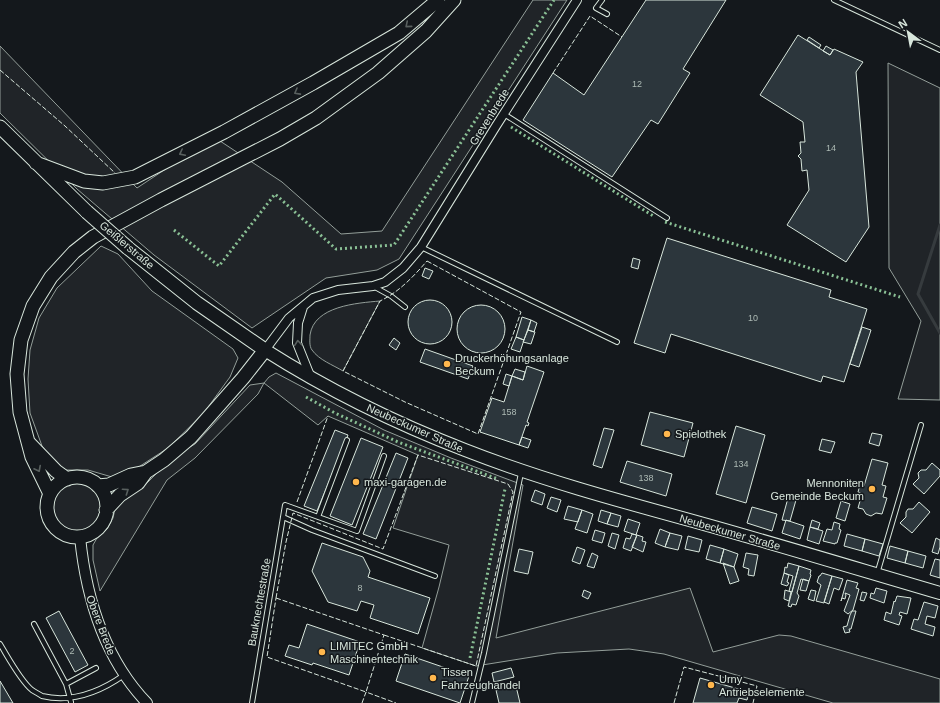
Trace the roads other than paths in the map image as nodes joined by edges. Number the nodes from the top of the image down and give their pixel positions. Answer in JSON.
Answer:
{"nodes":[{"id":1,"x":438,"y":0,"type":"edge"},
{"id":2,"x":454,"y":0,"type":"edge"},
{"id":3,"x":577,"y":0,"type":"edge"},
{"id":4,"x":602,"y":0,"type":"edge"},
{"id":5,"x":834,"y":0,"type":"edge"},
{"id":6,"x":607,"y":14,"type":"dead end"},
{"id":7,"x":940,"y":50,"type":"edge"},
{"id":8,"x":504,"y":114,"type":"junction"},
{"id":9,"x":0,"y":127,"type":"edge"},
{"id":10,"x":36,"y":163,"type":"junction"},
{"id":11,"x":667,"y":218,"type":"dead end"},
{"id":12,"x":421,"y":248,"type":"junction"},
{"id":13,"x":373,"y":286,"type":"junction"},
{"id":14,"x":303,"y":306,"type":"junction"},
{"id":15,"x":405,"y":307,"type":"dead end"},
{"id":16,"x":617,"y":342,"type":"dead end"},
{"id":17,"x":264,"y":350,"type":"junction"},
{"id":18,"x":311,"y":378,"type":"junction"},
{"id":19,"x":921,"y":425,"type":"dead end"},
{"id":20,"x":347,"y":440,"type":"dead end"},
{"id":21,"x":29,"y":443,"type":"junction"},
{"id":22,"x":384,"y":456,"type":"dead end"},
{"id":23,"x":521,"y":470,"type":"junction"},
{"id":24,"x":146,"y":472,"type":"junction"},
{"id":25,"x":67,"y":479,"type":"junction"},
{"id":26,"x":98,"y":486,"type":"junction"},
{"id":27,"x":50,"y":494,"type":"junction"},
{"id":28,"x":106,"y":510,"type":"junction"},
{"id":29,"x":283,"y":517,"type":"junction"},
{"id":30,"x":318,"y":517,"type":"junction"},
{"id":31,"x":80,"y":537,"type":"junction"},
{"id":32,"x":877,"y":574,"type":"junction"},
{"id":33,"x":435,"y":576,"type":"dead end"},
{"id":34,"x":940,"y":593,"type":"edge"},
{"id":35,"x":34,"y":624,"type":"dead end"},
{"id":36,"x":0,"y":644,"type":"edge"},
{"id":37,"x":96,"y":668,"type":"dead end"},
{"id":38,"x":124,"y":675,"type":"junction"},
{"id":39,"x":66,"y":684,"type":"junction"},
{"id":40,"x":71,"y":702,"type":"edge"},
{"id":41,"x":147,"y":703,"type":"edge"},
{"id":42,"x":247,"y":703,"type":"edge"},
{"id":43,"x":252,"y":703,"type":"edge"},
{"id":44,"x":472,"y":703,"type":"edge"}],
"edges":[{"from":1,"to":10,"type":"main road","one_way":true},
{"from":2,"to":21,"type":"main road"},
{"from":3,"to":8,"type":"street","name":"Grevenbrede"},
{"from":4,"to":6,"type":"lane"},
{"from":5,"to":7,"type":"lane"},
{"from":8,"to":11,"type":"lane"},
{"from":8,"to":12,"type":"street","name":"Grevenbrede"},
{"from":9,"to":10,"type":"main road","name":"Geißlerstraße"},
{"from":10,"to":17,"type":"main road","name":"Geißlerstraße","bridge":true},
{"from":12,"to":13,"type":"street","name":"Grevenbrede"},
{"from":12,"to":16,"type":"lane"},
{"from":13,"to":14,"type":"street","name":"Grevenbrede"},
{"from":13,"to":15,"type":"lane"},
{"from":14,"to":17,"type":"street","name":"Grevenbrede"},
{"from":18,"to":14,"type":"street","one_way":true},
{"from":17,"to":18,"type":"main road","name":"Neubeckumer Straße"},
{"from":17,"to":24,"type":"main road"},
{"from":18,"to":23,"type":"main road","name":"Neubeckumer Straße"},
{"from":19,"to":32,"type":"lane"},
{"from":20,"to":30,"type":"lane"},
{"from":21,"to":25,"type":"main road"},
{"from":21,"to":27,"type":"main road","one_way":true},
{"from":22,"to":30,"type":"lane"},
{"from":23,"to":32,"type":"main road","name":"Neubeckumer Straße"},
{"from":23,"to":44,"type":"lane"},
{"from":24,"to":26,"type":"main road"},
{"from":28,"to":24,"type":"main road","one_way":true},
{"from":25,"to":26,"type":"main road"},
{"from":25,"to":27,"type":"main road"},
{"from":26,"to":28,"type":"main road"},
{"from":27,"to":31,"type":"main road"},
{"from":28,"to":31,"type":"main road"},
{"from":29,"to":30,"type":"lane","name":"Bauknechtestraße"},
{"from":29,"to":33,"type":"lane"},
{"from":29,"to":43,"type":"lane","name":"Bauknechtestraße"},
{"from":31,"to":38,"type":"street","name":"Obere Brede"},
{"from":32,"to":34,"type":"main road","name":"Neubeckumer Straße"},
{"from":35,"to":39,"type":"lane"},
{"from":36,"to":40,"type":"lane"},
{"from":37,"to":39,"type":"lane"},
{"from":38,"to":40,"type":"lane"},
{"from":38,"to":41,"type":"street","name":"Obere Brede"},
{"from":39,"to":40,"type":"lane"},
{"from":42,"to":43,"type":"lane"}]}
